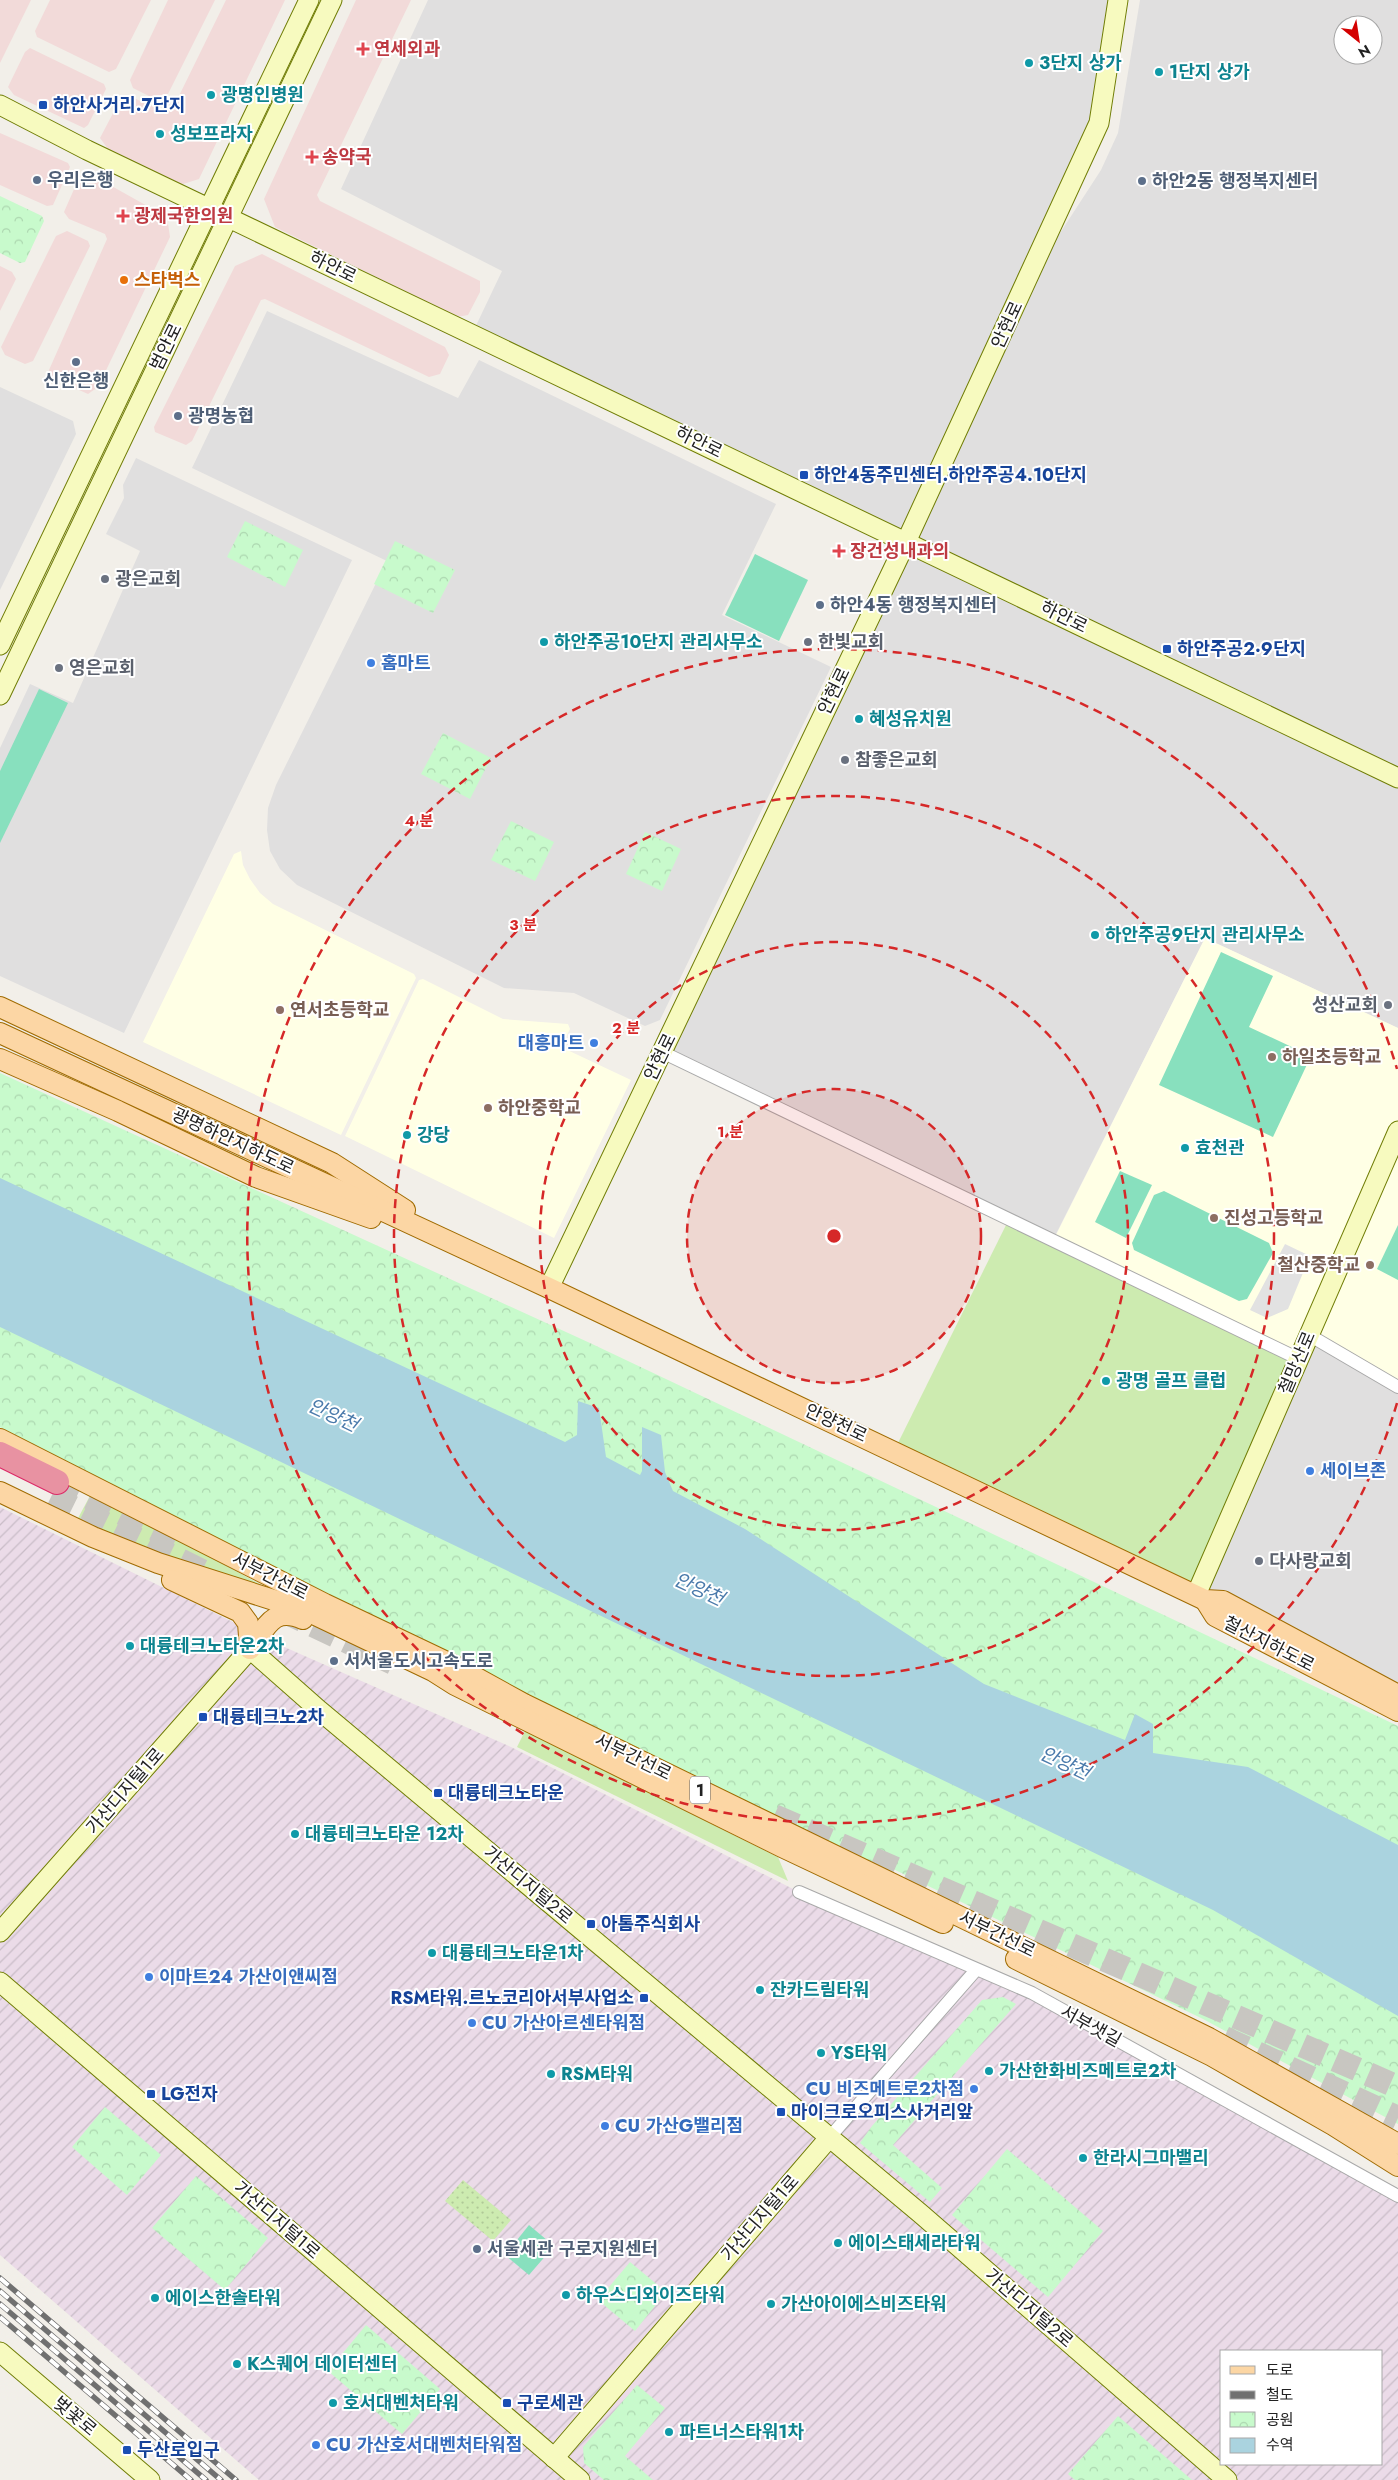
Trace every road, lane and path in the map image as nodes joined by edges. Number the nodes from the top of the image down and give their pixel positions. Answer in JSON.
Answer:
{"nodes":[{"id":1,"x":309,"y":0,"type":"edge"},
{"id":2,"x":332,"y":0,"type":"edge"},
{"id":3,"x":1118,"y":0,"type":"edge"},
{"id":4,"x":0,"y":105,"type":"edge"},
{"id":5,"x":209,"y":208,"type":"junction"},
{"id":6,"x":228,"y":217,"type":"junction"},
{"id":7,"x":906,"y":542,"type":"junction"},
{"id":8,"x":0,"y":645,"type":"edge"},
{"id":9,"x":0,"y":695,"type":"edge"},
{"id":10,"x":1398,"y":778,"type":"edge"},
{"id":11,"x":0,"y":1007,"type":"edge"},
{"id":12,"x":0,"y":1033,"type":"edge"},
{"id":13,"x":662,"y":1052,"type":"junction"},
{"id":14,"x":0,"y":1058,"type":"edge"},
{"id":15,"x":1398,"y":1131,"type":"edge"},
{"id":16,"x":465,"y":1249,"type":"junction"},
{"id":17,"x":549,"y":1288,"type":"junction"},
{"id":18,"x":1309,"y":1335,"type":"junction"},
{"id":19,"x":1299,"y":1360,"type":"junction"},
{"id":20,"x":1398,"y":1388,"type":"edge"},
{"id":21,"x":0,"y":1434,"type":"edge"},
{"id":22,"x":0,"y":1439,"type":"edge"},
{"id":23,"x":0,"y":1454,"type":"edge"},
{"id":24,"x":40,"y":1459,"type":"junction"},
{"id":25,"x":0,"y":1472,"type":"edge"},
{"id":26,"x":0,"y":1492,"type":"edge"},
{"id":27,"x":93,"y":1537,"type":"junction"},
{"id":28,"x":1201,"y":1598,"type":"junction"},
{"id":29,"x":250,"y":1650,"type":"junction"},
{"id":30,"x":455,"y":1686,"type":"junction"},
{"id":31,"x":1398,"y":1695,"type":"edge"},
{"id":32,"x":1398,"y":1711,"type":"edge"},
{"id":33,"x":799,"y":1892,"type":"dead end"},
{"id":34,"x":0,"y":1932,"type":"edge"},
{"id":35,"x":976,"y":1970,"type":"junction"},
{"id":36,"x":0,"y":1982,"type":"edge"},
{"id":37,"x":1264,"y":2067,"type":"junction"},
{"id":38,"x":1398,"y":2133,"type":"edge"},
{"id":39,"x":829,"y":2138,"type":"junction"},
{"id":40,"x":1398,"y":2144,"type":"edge"},
{"id":41,"x":1398,"y":2166,"type":"edge"},
{"id":42,"x":1398,"y":2196,"type":"edge"},
{"id":43,"x":0,"y":2352,"type":"edge"},
{"id":44,"x":554,"y":2458,"type":"junction"},
{"id":45,"x":144,"y":2478,"type":"edge"},
{"id":46,"x":580,"y":2480,"type":"edge"},
{"id":47,"x":1228,"y":2480,"type":"edge"}],
"edges":[{"from":1,"to":5,"type":"street","name":"범안로"},
{"from":2,"to":6,"type":"street","name":"범안로"},
{"from":3,"to":7,"type":"street","name":"안현로"},
{"from":4,"to":5,"type":"street","name":"하안로"},
{"from":5,"to":6,"type":"street","name":"하안로"},
{"from":5,"to":8,"type":"street","name":"범안로"},
{"from":6,"to":7,"type":"street","name":"하안로"},
{"from":6,"to":9,"type":"street","name":"범안로"},
{"from":7,"to":10,"type":"street","name":"하안로"},
{"from":7,"to":13,"type":"street","name":"안현로"},
{"from":11,"to":16,"type":"main road"},
{"from":12,"to":16,"type":"main road","name":"광명하안지하도로"},
{"from":13,"to":17,"type":"street","name":"안현로"},
{"from":13,"to":19,"type":"street"},
{"from":14,"to":16,"type":"main road"},
{"from":15,"to":18,"type":"street","name":"철망산로"},
{"from":16,"to":17,"type":"main road","name":"안양천로"},
{"from":17,"to":28,"type":"main road","name":"안양천로"},
{"from":18,"to":19,"type":"street","name":"철망산로"},
{"from":18,"to":20,"type":"street"},
{"from":19,"to":28,"type":"street","name":"철망산로"},
{"from":21,"to":24,"type":"main road"},
{"from":22,"to":24,"type":"main road","name":"서부간선로","number":"1"},
{"from":23,"to":25,"type":"highway"},
{"from":24,"to":37,"type":"main road","name":"서부간선로","number":"1"},
{"from":26,"to":27,"type":"main road","name":"서부간선로","number":"1"},
{"from":27,"to":29,"type":"main road"},
{"from":27,"to":30,"type":"main road","name":"서부간선로","number":"1"},
{"from":28,"to":31,"type":"main road","name":"철산지하도로"},
{"from":28,"to":32,"type":"main road","name":"철산지하도로"},
{"from":29,"to":30,"type":"main road"},
{"from":29,"to":34,"type":"street","name":"가산디지털1로"},
{"from":29,"to":39,"type":"street","name":"가산디지털2로"},
{"from":30,"to":41,"type":"main road","name":"서부간선로","number":"1"},
{"from":33,"to":35,"type":"street","name":"서부샛길"},
{"from":35,"to":39,"type":"street"},
{"from":35,"to":42,"type":"street","name":"서부샛길"},
{"from":36,"to":44,"type":"street","name":"가산디지털1로"},
{"from":37,"to":38,"type":"main road"},
{"from":37,"to":40,"type":"main road","name":"서부간선로","number":"1"},
{"from":39,"to":44,"type":"street","name":"가산디지털1로"},
{"from":39,"to":47,"type":"street","name":"가산디지털2로"},
{"from":43,"to":45,"type":"street","name":"벚꽃로"},
{"from":44,"to":46,"type":"street","name":"가산디지털1로"}]}
